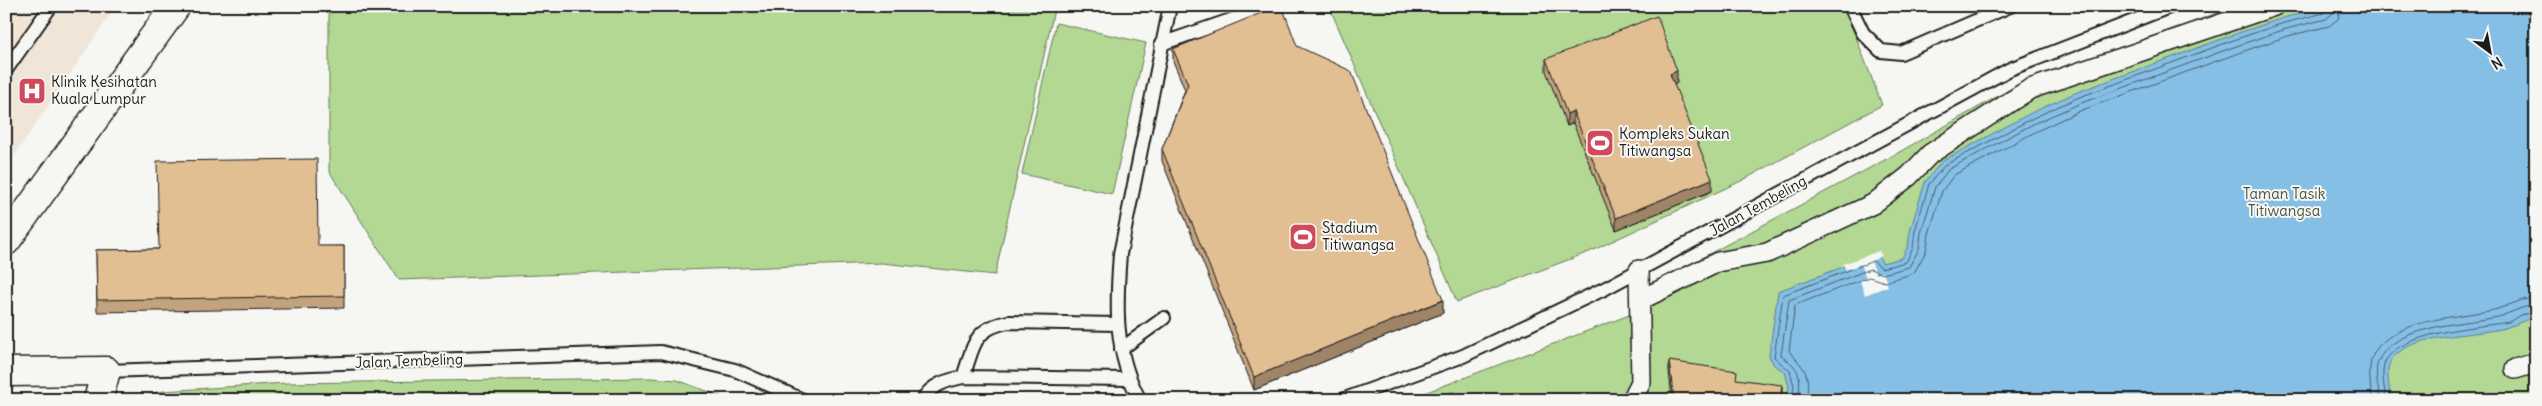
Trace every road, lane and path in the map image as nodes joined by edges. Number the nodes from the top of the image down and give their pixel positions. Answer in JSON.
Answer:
{"nodes":[{"id":1,"x":50,"y":6,"type":"edge"},
{"id":2,"x":176,"y":6,"type":"edge"},
{"id":3,"x":1170,"y":6,"type":"edge"},
{"id":4,"x":1260,"y":6,"type":"edge"},
{"id":5,"x":1850,"y":6,"type":"edge"},
{"id":6,"x":2010,"y":6,"type":"edge"},
{"id":7,"x":2172,"y":6,"type":"edge"},
{"id":8,"x":2274,"y":6,"type":"edge"},
{"id":9,"x":1161,"y":44,"type":"junction"},
{"id":10,"x":6,"y":70,"type":"edge"},
{"id":11,"x":6,"y":241,"type":"edge"},
{"id":12,"x":1639,"y":270,"type":"junction"},
{"id":13,"x":1640,"y":300,"type":"junction"},
{"id":14,"x":1164,"y":318,"type":"dead end"},
{"id":15,"x":1117,"y":324,"type":"junction"},
{"id":16,"x":1121,"y":348,"type":"junction"},
{"id":17,"x":2536,"y":363,"type":"edge"},
{"id":18,"x":2515,"y":369,"type":"dead end"},
{"id":19,"x":106,"y":371,"type":"junction"},
{"id":20,"x":6,"y":372,"type":"edge"},
{"id":21,"x":963,"y":377,"type":"junction"},
{"id":22,"x":1128,"y":379,"type":"junction"},
{"id":23,"x":98,"y":400,"type":"edge"},
{"id":24,"x":802,"y":400,"type":"edge"},
{"id":25,"x":923,"y":400,"type":"edge"},
{"id":26,"x":1140,"y":400,"type":"edge"},
{"id":27,"x":1342,"y":400,"type":"edge"},
{"id":28,"x":1632,"y":400,"type":"edge"}],
"edges":[{"from":1,"to":10,"type":"lane"},
{"from":2,"to":11,"type":"street"},
{"from":3,"to":9,"type":"lane"},
{"from":4,"to":9,"type":"lane"},
{"from":5,"to":6,"type":"lane"},
{"from":7,"to":12,"type":"lane","name":"Jalan Tembeling"},
{"from":8,"to":13,"type":"street"},
{"from":9,"to":15,"type":"lane"},
{"from":12,"to":13,"type":"street"},
{"from":12,"to":27,"type":"lane","name":"Jalan Tembeling"},
{"from":13,"to":28,"type":"street"},
{"from":14,"to":16,"type":"lane"},
{"from":15,"to":16,"type":"lane"},
{"from":15,"to":21,"type":"lane"},
{"from":16,"to":22,"type":"lane"},
{"from":17,"to":18,"type":"street"},
{"from":19,"to":20,"type":"street","name":"Jalan Tembeling"},
{"from":19,"to":23,"type":"street"},
{"from":19,"to":24,"type":"lane","name":"Jalan Tembeling"},
{"from":21,"to":22,"type":"lane"},
{"from":21,"to":25,"type":"lane"},
{"from":22,"to":26,"type":"lane"}]}
